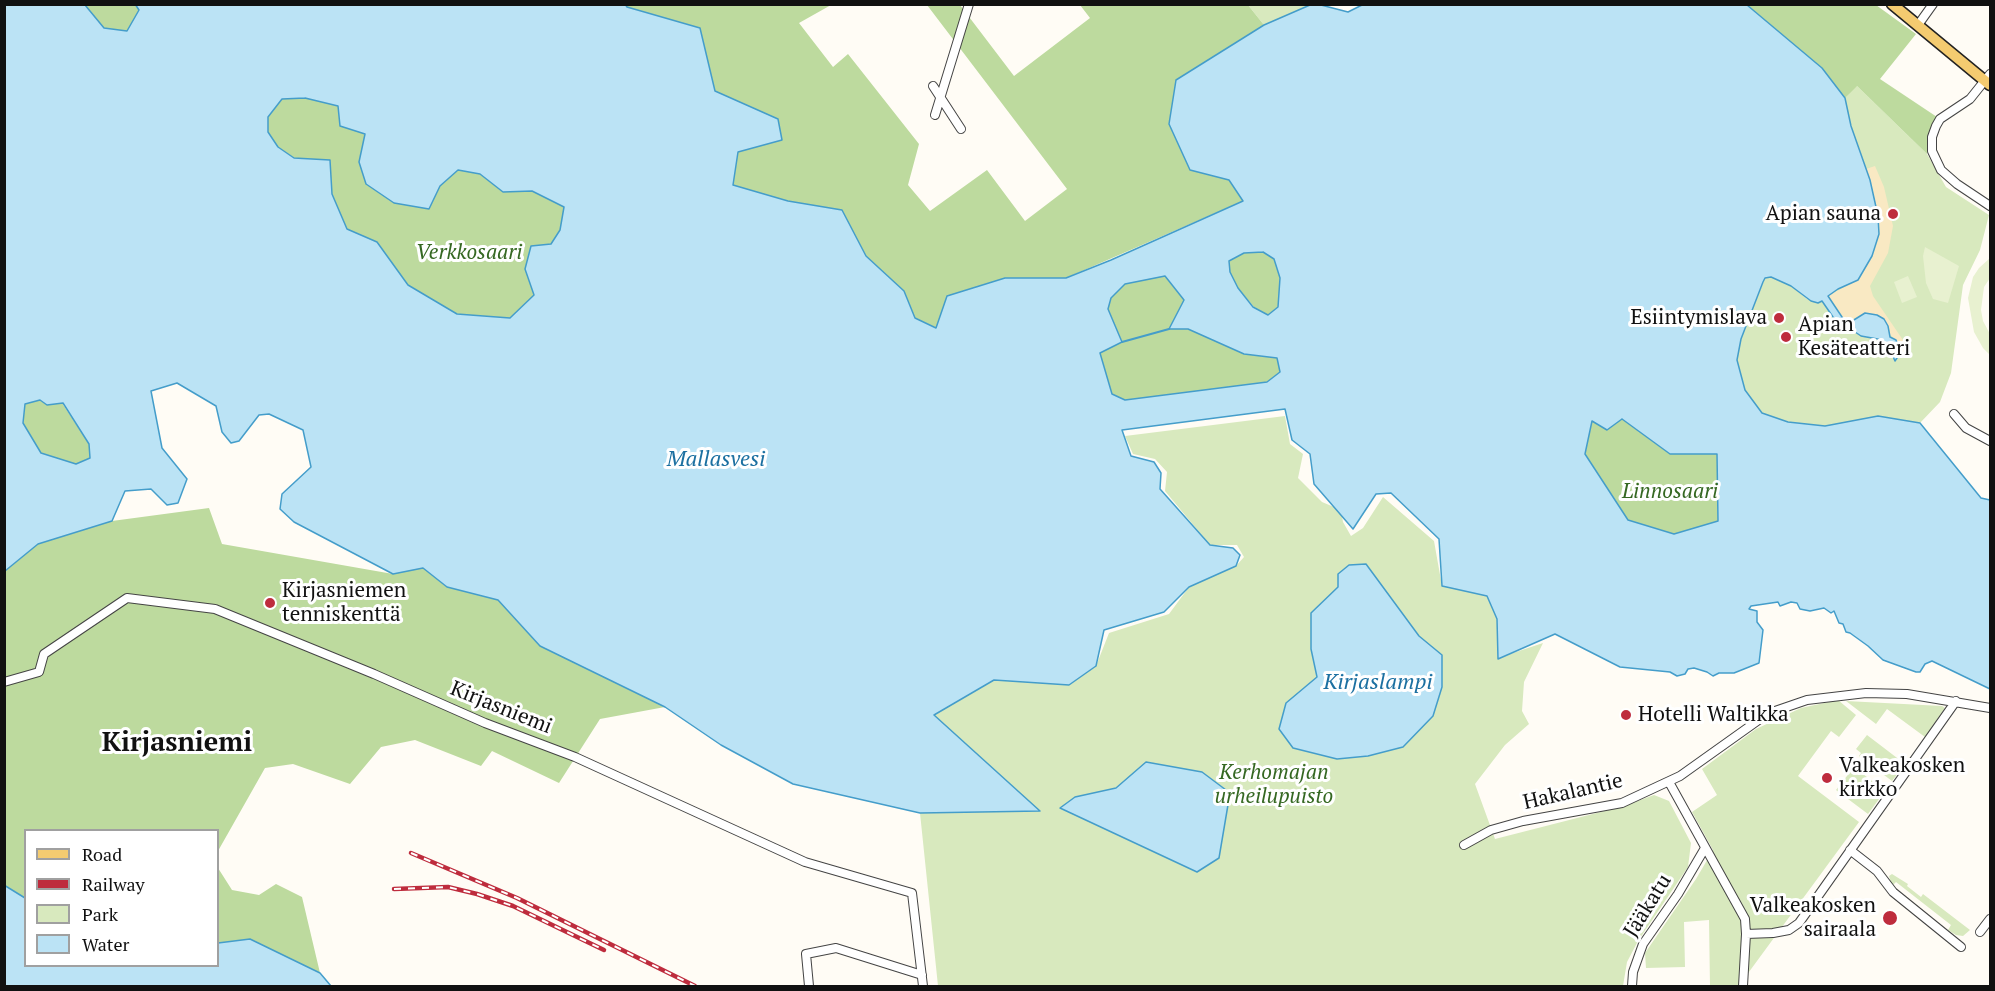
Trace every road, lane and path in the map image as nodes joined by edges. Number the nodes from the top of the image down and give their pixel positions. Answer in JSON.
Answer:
{"nodes":[{"id":1,"x":969,"y":4,"type":"edge"},
{"id":2,"x":1892,"y":4,"type":"edge"},
{"id":3,"x":1933,"y":4,"type":"edge"},
{"id":4,"x":1918,"y":25,"type":"junction"},
{"id":5,"x":1989,"y":80,"type":"edge"},
{"id":6,"x":933,"y":86,"type":"dead end"},
{"id":7,"x":941,"y":97,"type":"junction"},
{"id":8,"x":935,"y":115,"type":"dead end"},
{"id":9,"x":961,"y":129,"type":"dead end"},
{"id":10,"x":1990,"y":206,"type":"edge"},
{"id":11,"x":1954,"y":414,"type":"dead end"},
{"id":12,"x":1990,"y":441,"type":"edge"},
{"id":13,"x":4,"y":682,"type":"edge"},
{"id":14,"x":1956,"y":701,"type":"junction"},
{"id":15,"x":1990,"y":708,"type":"edge"},
{"id":16,"x":1668,"y":782,"type":"junction"},
{"id":17,"x":1464,"y":844,"type":"dead end"},
{"id":18,"x":1705,"y":848,"type":"junction"},
{"id":19,"x":1850,"y":850,"type":"junction"},
{"id":20,"x":1990,"y":919,"type":"edge"},
{"id":21,"x":1980,"y":932,"type":"dead end"},
{"id":22,"x":1746,"y":934,"type":"junction"},
{"id":23,"x":1961,"y":947,"type":"dead end"},
{"id":24,"x":922,"y":975,"type":"junction"},
{"id":25,"x":809,"y":987,"type":"edge"},
{"id":26,"x":923,"y":987,"type":"edge"},
{"id":27,"x":1632,"y":987,"type":"edge"},
{"id":28,"x":1743,"y":987,"type":"edge"}],
"edges":[{"from":1,"to":7,"type":"street"},
{"from":2,"to":4,"type":"main road"},
{"from":3,"to":4,"type":"street"},
{"from":4,"to":5,"type":"main road"},
{"from":5,"to":10,"type":"street"},
{"from":6,"to":7,"type":"street"},
{"from":7,"to":8,"type":"street"},
{"from":7,"to":9,"type":"street"},
{"from":11,"to":12,"type":"street"},
{"from":13,"to":24,"type":"street","name":"Kirjasniemi"},
{"from":14,"to":15,"type":"street","name":"Hakalantie"},
{"from":14,"to":16,"type":"street","name":"Hakalantie"},
{"from":14,"to":19,"type":"street"},
{"from":16,"to":17,"type":"street","name":"Hakalantie"},
{"from":16,"to":18,"type":"street"},
{"from":18,"to":22,"type":"street"},
{"from":18,"to":27,"type":"street","name":"Jääkatu"},
{"from":19,"to":22,"type":"street"},
{"from":19,"to":23,"type":"street"},
{"from":20,"to":21,"type":"street"},
{"from":22,"to":28,"type":"street"},
{"from":24,"to":25,"type":"street"},
{"from":24,"to":26,"type":"street","name":"Kirjasniemi"}]}
